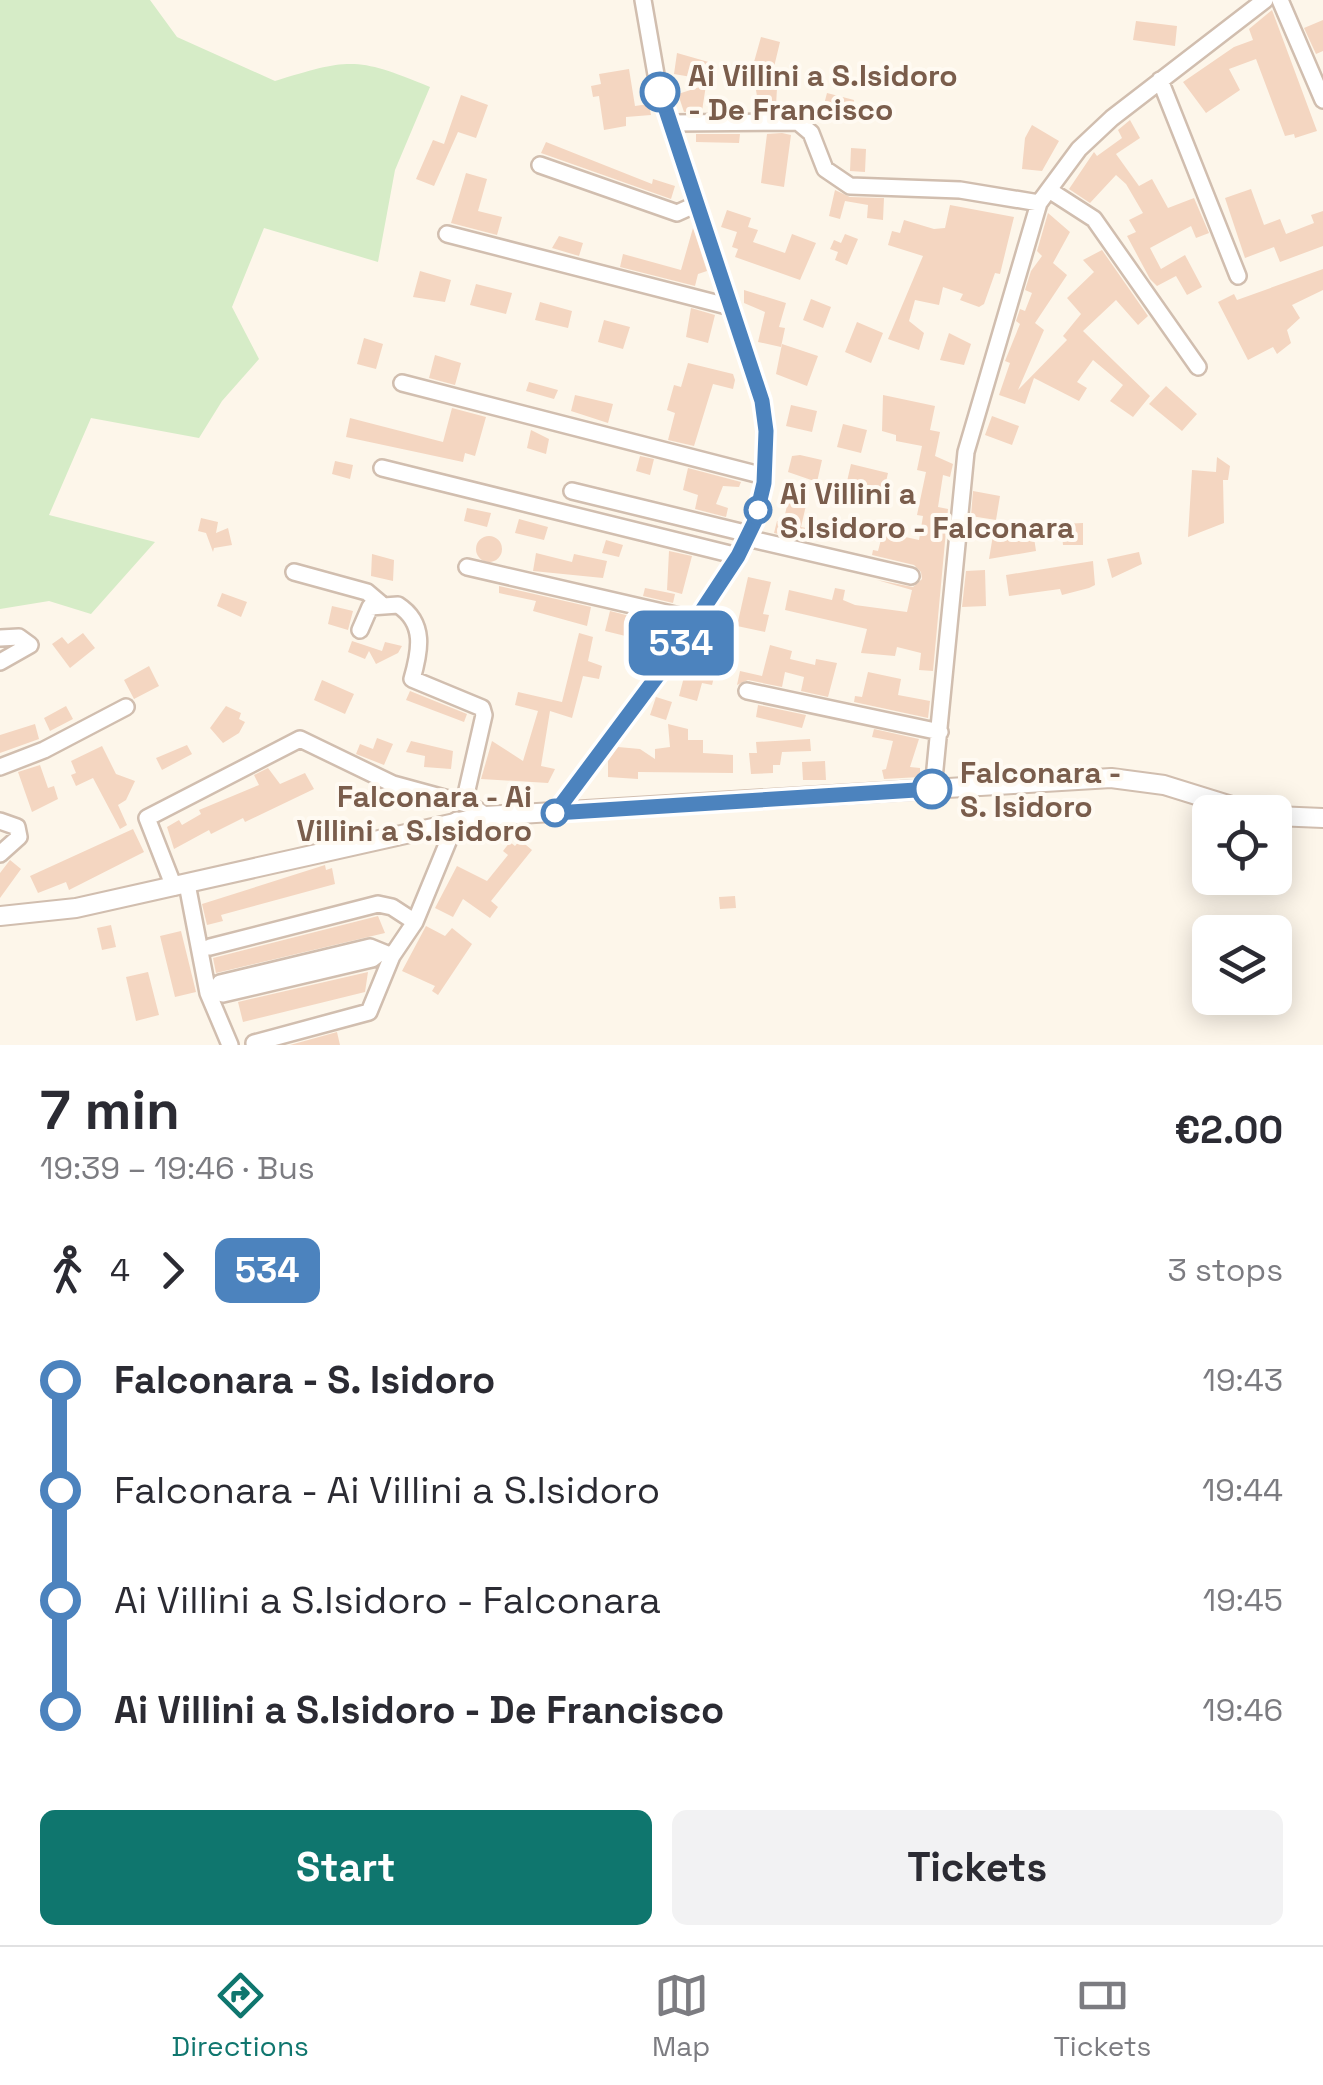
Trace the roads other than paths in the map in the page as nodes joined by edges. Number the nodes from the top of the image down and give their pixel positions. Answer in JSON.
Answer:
{"nodes":[{"id":1,"x":643,"y":0,"type":"edge"},
{"id":2,"x":1265,"y":0,"type":"edge"},
{"id":3,"x":1280,"y":0,"type":"edge"},
{"id":4,"x":1160,"y":80,"type":"junction"},
{"id":5,"x":1323,"y":100,"type":"edge"},
{"id":6,"x":670,"y":123,"type":"junction"},
{"id":7,"x":540,"y":166,"type":"dead end"},
{"id":8,"x":1044,"y":196,"type":"junction"},
{"id":9,"x":697,"y":204,"type":"junction"},
{"id":10,"x":447,"y":234,"type":"dead end"},
{"id":11,"x":1238,"y":276,"type":"dead end"},
{"id":12,"x":731,"y":307,"type":"junction"},
{"id":13,"x":1198,"y":367,"type":"dead end"},
{"id":14,"x":402,"y":383,"type":"dead end"},
{"id":15,"x":382,"y":468,"type":"dead end"},
{"id":16,"x":764,"y":476,"type":"junction"},
{"id":17,"x":572,"y":491,"type":"dead end"},
{"id":18,"x":748,"y":536,"type":"junction"},
{"id":19,"x":738,"y":556,"type":"junction"},
{"id":20,"x":467,"y":567,"type":"dead end"},
{"id":21,"x":294,"y":572,"type":"dead end"},
{"id":22,"x":911,"y":576,"type":"dead end"},
{"id":23,"x":380,"y":603,"type":"junction"},
{"id":24,"x":697,"y":620,"type":"junction"},
{"id":25,"x":360,"y":630,"type":"dead end"},
{"id":26,"x":0,"y":638,"type":"edge"},
{"id":27,"x":0,"y":662,"type":"edge"},
{"id":28,"x":746,"y":692,"type":"dead end"},
{"id":29,"x":126,"y":708,"type":"dead end"},
{"id":30,"x":940,"y":732,"type":"junction"},
{"id":31,"x":0,"y":767,"type":"edge"},
{"id":32,"x":933,"y":789,"type":"junction"},
{"id":33,"x":1197,"y":795,"type":"edge"},
{"id":34,"x":460,"y":812,"type":"junction"},
{"id":35,"x":555,"y":813,"type":"junction"},
{"id":36,"x":1292,"y":817,"type":"edge"},
{"id":37,"x":1323,"y":818,"type":"edge"},
{"id":38,"x":0,"y":821,"type":"edge"},
{"id":39,"x":0,"y":854,"type":"edge"},
{"id":40,"x":180,"y":886,"type":"junction"},
{"id":41,"x":0,"y":916,"type":"edge"},
{"id":42,"x":415,"y":922,"type":"junction"},
{"id":43,"x":210,"y":947,"type":"dead end"},
{"id":44,"x":387,"y":954,"type":"junction"},
{"id":45,"x":254,"y":1043,"type":"edge"},
{"id":46,"x":230,"y":1045,"type":"edge"}],
"edges":[{"from":1,"to":6,"type":"street"},
{"from":2,"to":4,"type":"street"},
{"from":3,"to":5,"type":"street"},
{"from":4,"to":8,"type":"street"},
{"from":4,"to":11,"type":"street"},
{"from":6,"to":8,"type":"street"},
{"from":6,"to":9,"type":"street"},
{"from":7,"to":9,"type":"street"},
{"from":8,"to":13,"type":"street"},
{"from":8,"to":30,"type":"street"},
{"from":9,"to":12,"type":"street"},
{"from":10,"to":12,"type":"street"},
{"from":12,"to":16,"type":"street"},
{"from":14,"to":16,"type":"street"},
{"from":15,"to":19,"type":"street"},
{"from":16,"to":18,"type":"street"},
{"from":17,"to":18,"type":"street"},
{"from":18,"to":19,"type":"street"},
{"from":18,"to":22,"type":"street"},
{"from":19,"to":24,"type":"street"},
{"from":20,"to":24,"type":"street"},
{"from":21,"to":23,"type":"street"},
{"from":23,"to":25,"type":"street"},
{"from":23,"to":34,"type":"street"},
{"from":24,"to":35,"type":"street"},
{"from":26,"to":27,"type":"street"},
{"from":28,"to":30,"type":"street"},
{"from":29,"to":31,"type":"street"},
{"from":30,"to":32,"type":"street"},
{"from":32,"to":33,"type":"street"},
{"from":32,"to":35,"type":"street"},
{"from":34,"to":35,"type":"street"},
{"from":34,"to":40,"type":"street"},
{"from":34,"to":40,"type":"street"},
{"from":34,"to":42,"type":"street"},
{"from":36,"to":37,"type":"street"},
{"from":38,"to":39,"type":"street"},
{"from":40,"to":41,"type":"street"},
{"from":40,"to":46,"type":"street"},
{"from":42,"to":43,"type":"street"},
{"from":42,"to":44,"type":"street"},
{"from":44,"to":44,"type":"street"},
{"from":44,"to":45,"type":"street"}]}
